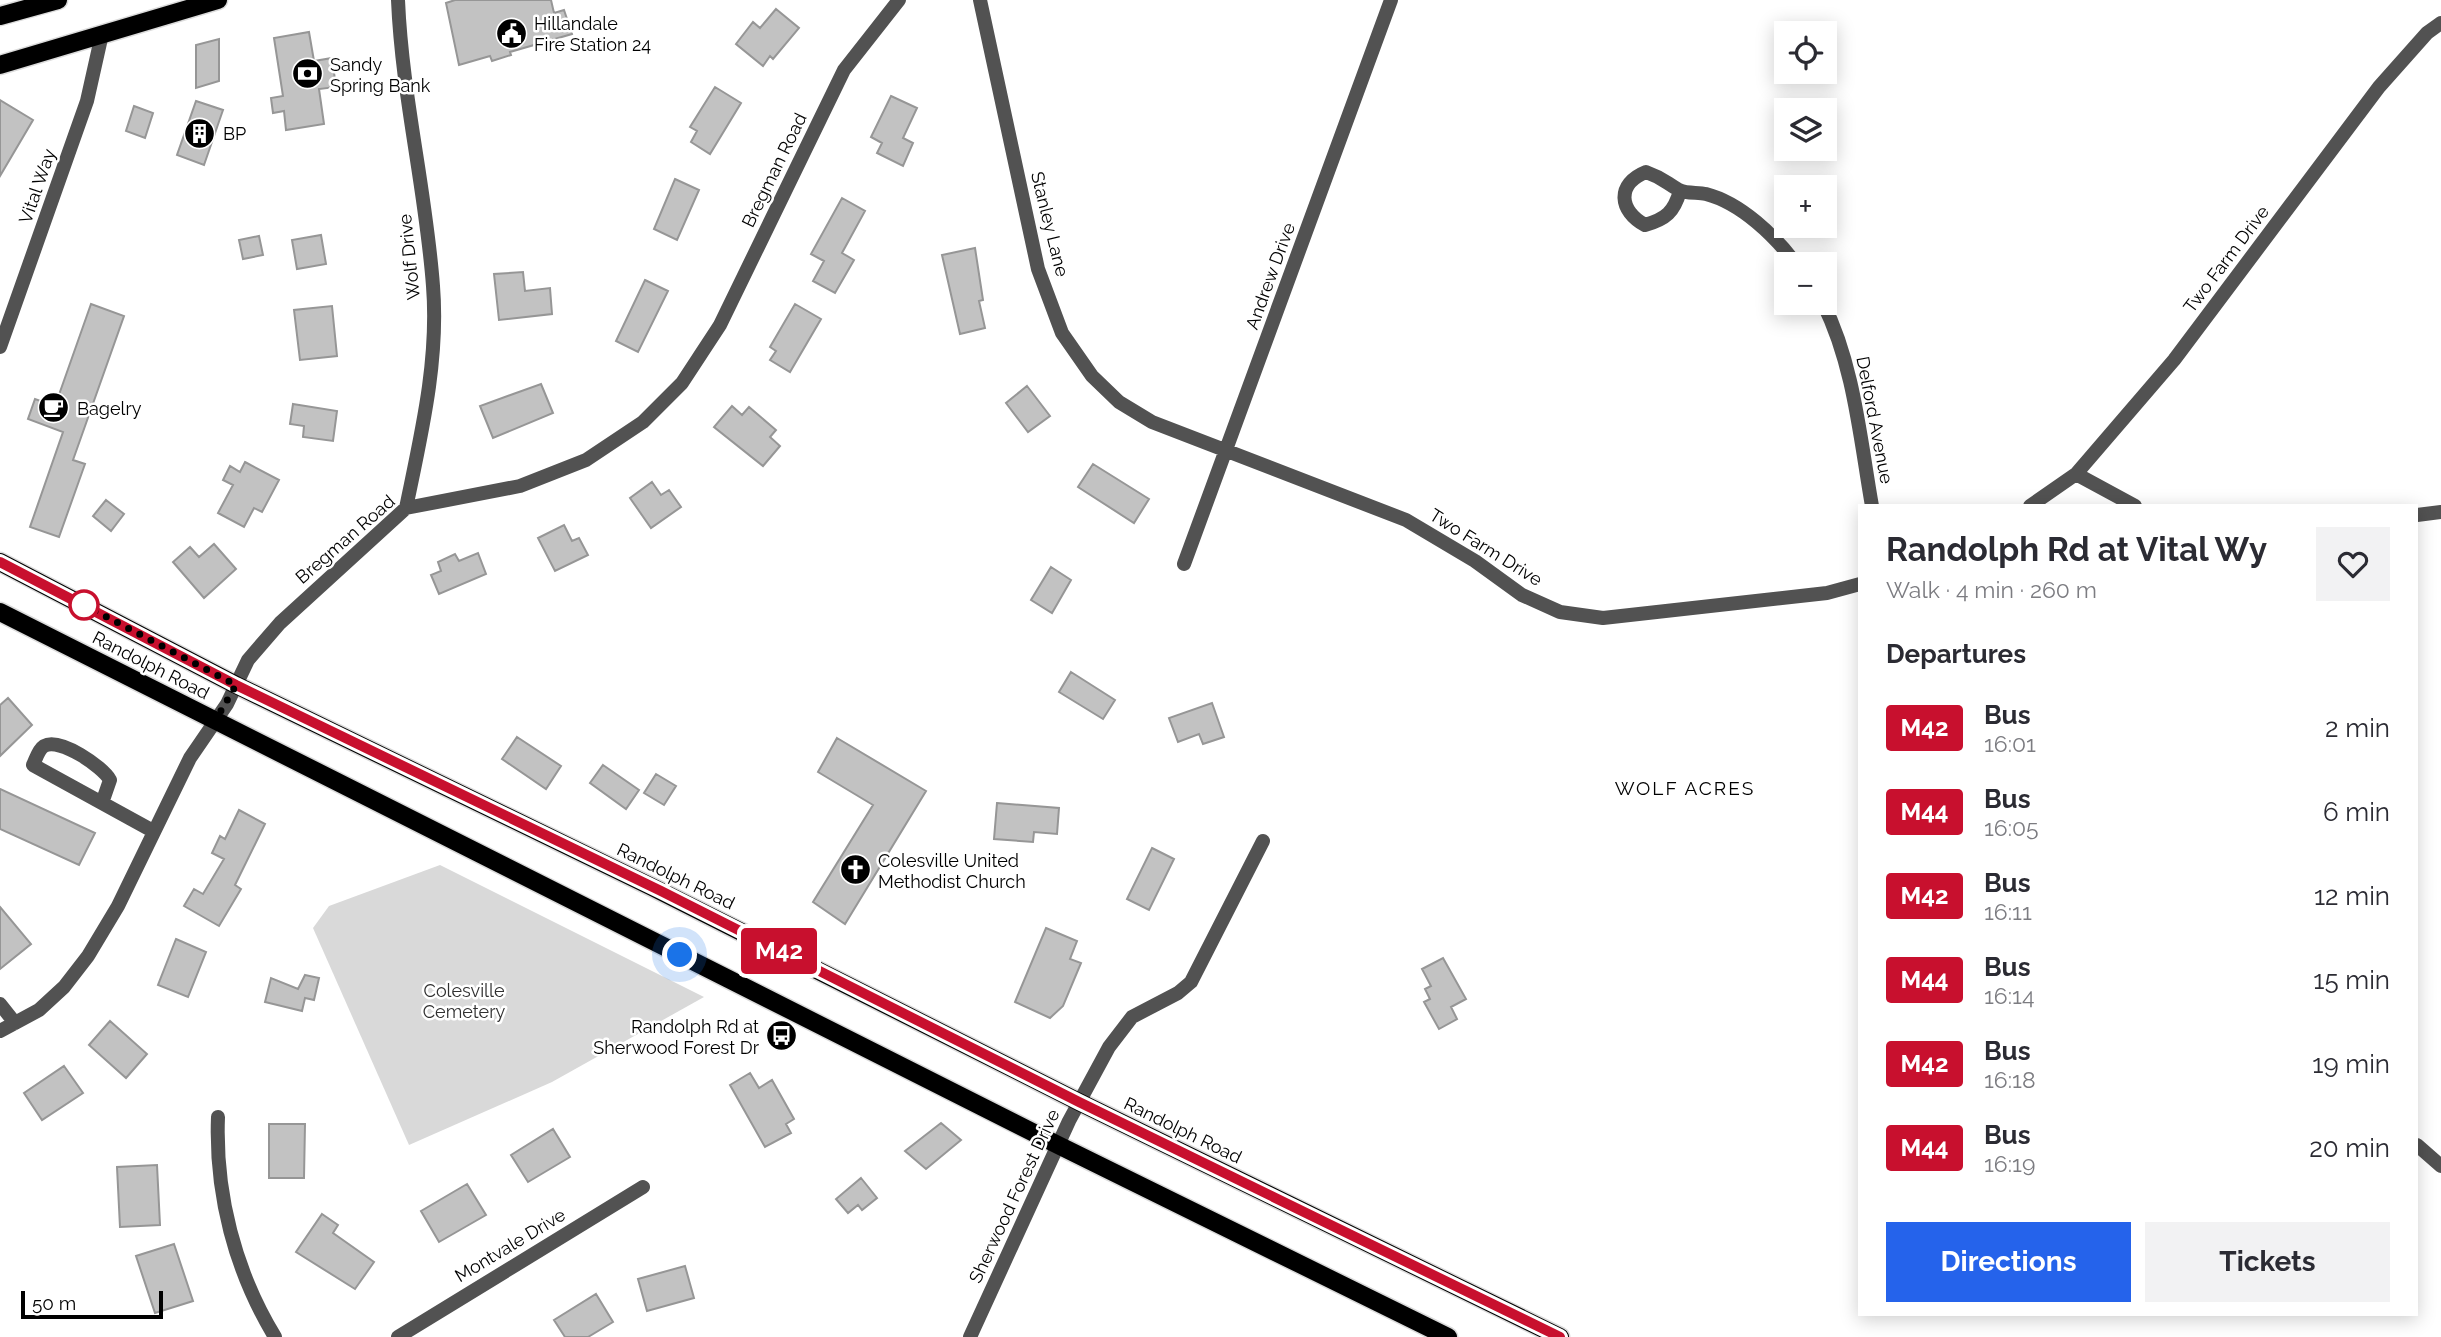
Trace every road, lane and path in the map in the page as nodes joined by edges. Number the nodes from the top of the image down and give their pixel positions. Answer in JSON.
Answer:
{"nodes":[{"id":1,"x":58,"y":0,"type":"edge"},
{"id":2,"x":218,"y":0,"type":"edge"},
{"id":3,"x":398,"y":0,"type":"edge"},
{"id":4,"x":899,"y":0,"type":"edge"},
{"id":5,"x":980,"y":0,"type":"edge"},
{"id":6,"x":1391,"y":0,"type":"edge"},
{"id":7,"x":0,"y":16,"type":"edge"},
{"id":8,"x":2441,"y":23,"type":"edge"},
{"id":9,"x":102,"y":34,"type":"junction"},
{"id":10,"x":0,"y":65,"type":"edge"},
{"id":11,"x":1680,"y":191,"type":"dead end"},
{"id":12,"x":1787,"y":252,"type":"edge"},
{"id":13,"x":1829,"y":315,"type":"edge"},
{"id":14,"x":0,"y":347,"type":"edge"},
{"id":15,"x":1226,"y":452,"type":"junction"},
{"id":16,"x":2076,"y":474,"type":"junction"},
{"id":17,"x":1872,"y":504,"type":"edge"},
{"id":18,"x":2033,"y":504,"type":"edge"},
{"id":19,"x":2131,"y":504,"type":"edge"},
{"id":20,"x":406,"y":508,"type":"junction"},
{"id":21,"x":2441,"y":512,"type":"edge"},
{"id":22,"x":2418,"y":516,"type":"edge"},
{"id":23,"x":1184,"y":564,"type":"dead end"},
{"id":24,"x":4,"y":567,"type":"edge"},
{"id":25,"x":1858,"y":585,"type":"edge"},
{"id":26,"x":0,"y":612,"type":"edge"},
{"id":27,"x":236,"y":685,"type":"junction"},
{"id":28,"x":215,"y":721,"type":"junction"},
{"id":29,"x":102,"y":803,"type":"junction"},
{"id":30,"x":153,"y":831,"type":"junction"},
{"id":31,"x":1263,"y":841,"type":"dead end"},
{"id":32,"x":0,"y":1004,"type":"edge"},
{"id":33,"x":15,"y":1023,"type":"junction"},
{"id":34,"x":0,"y":1031,"type":"edge"},
{"id":35,"x":1079,"y":1102,"type":"junction"},
{"id":36,"x":218,"y":1117,"type":"dead end"},
{"id":37,"x":1058,"y":1145,"type":"junction"},
{"id":38,"x":2418,"y":1146,"type":"edge"},
{"id":39,"x":2441,"y":1166,"type":"edge"},
{"id":40,"x":643,"y":1187,"type":"dead end"},
{"id":41,"x":275,"y":1337,"type":"edge"},
{"id":42,"x":398,"y":1337,"type":"edge"},
{"id":43,"x":970,"y":1337,"type":"edge"},
{"id":44,"x":1448,"y":1337,"type":"edge"},
{"id":45,"x":1560,"y":1337,"type":"edge"}],
"edges":[{"from":1,"to":7,"type":"main road"},
{"from":2,"to":9,"type":"main road"},
{"from":3,"to":20,"type":"street","name":"Wolf Drive"},
{"from":4,"to":20,"type":"street","name":"Bregman Road"},
{"from":5,"to":15,"type":"street","name":"Stanley Lane"},
{"from":6,"to":15,"type":"street","name":"Andrew Drive"},
{"from":8,"to":16,"type":"street","name":"Two Farm Drive"},
{"from":9,"to":10,"type":"main road"},
{"from":9,"to":14,"type":"street","name":"Vital Way"},
{"from":11,"to":12,"type":"street"},
{"from":13,"to":17,"type":"street","name":"Delford Avenue"},
{"from":15,"to":23,"type":"street","name":"Andrew Drive"},
{"from":15,"to":25,"type":"street","name":"Two Farm Drive"},
{"from":16,"to":18,"type":"street","name":"Two Farm Drive"},
{"from":16,"to":19,"type":"street"},
{"from":20,"to":27,"type":"street","name":"Bregman Road"},
{"from":21,"to":22,"type":"street"},
{"from":24,"to":27,"type":"main road","name":"Randolph Road"},
{"from":26,"to":28,"type":"main road","name":"Randolph Road"},
{"from":27,"to":28,"type":"street","name":"Bregman Road"},
{"from":27,"to":35,"type":"main road","name":"Randolph Road"},
{"from":28,"to":30,"type":"street","name":"Bregman Road"},
{"from":28,"to":37,"type":"main road","name":"Randolph Road"},
{"from":29,"to":29,"type":"street"},
{"from":29,"to":30,"type":"street"},
{"from":30,"to":33,"type":"street","name":"Bregman Road"},
{"from":31,"to":35,"type":"street","name":"Sherwood Forest Drive"},
{"from":32,"to":33,"type":"street"},
{"from":33,"to":34,"type":"street","name":"Bregman Road"},
{"from":35,"to":37,"type":"street","name":"Sherwood Forest Drive"},
{"from":35,"to":45,"type":"main road","name":"Randolph Road"},
{"from":36,"to":41,"type":"street"},
{"from":37,"to":43,"type":"street","name":"Sherwood Forest Drive"},
{"from":37,"to":44,"type":"main road","name":"Randolph Road"},
{"from":38,"to":39,"type":"street"},
{"from":40,"to":42,"type":"street","name":"Montvale Drive"}]}
